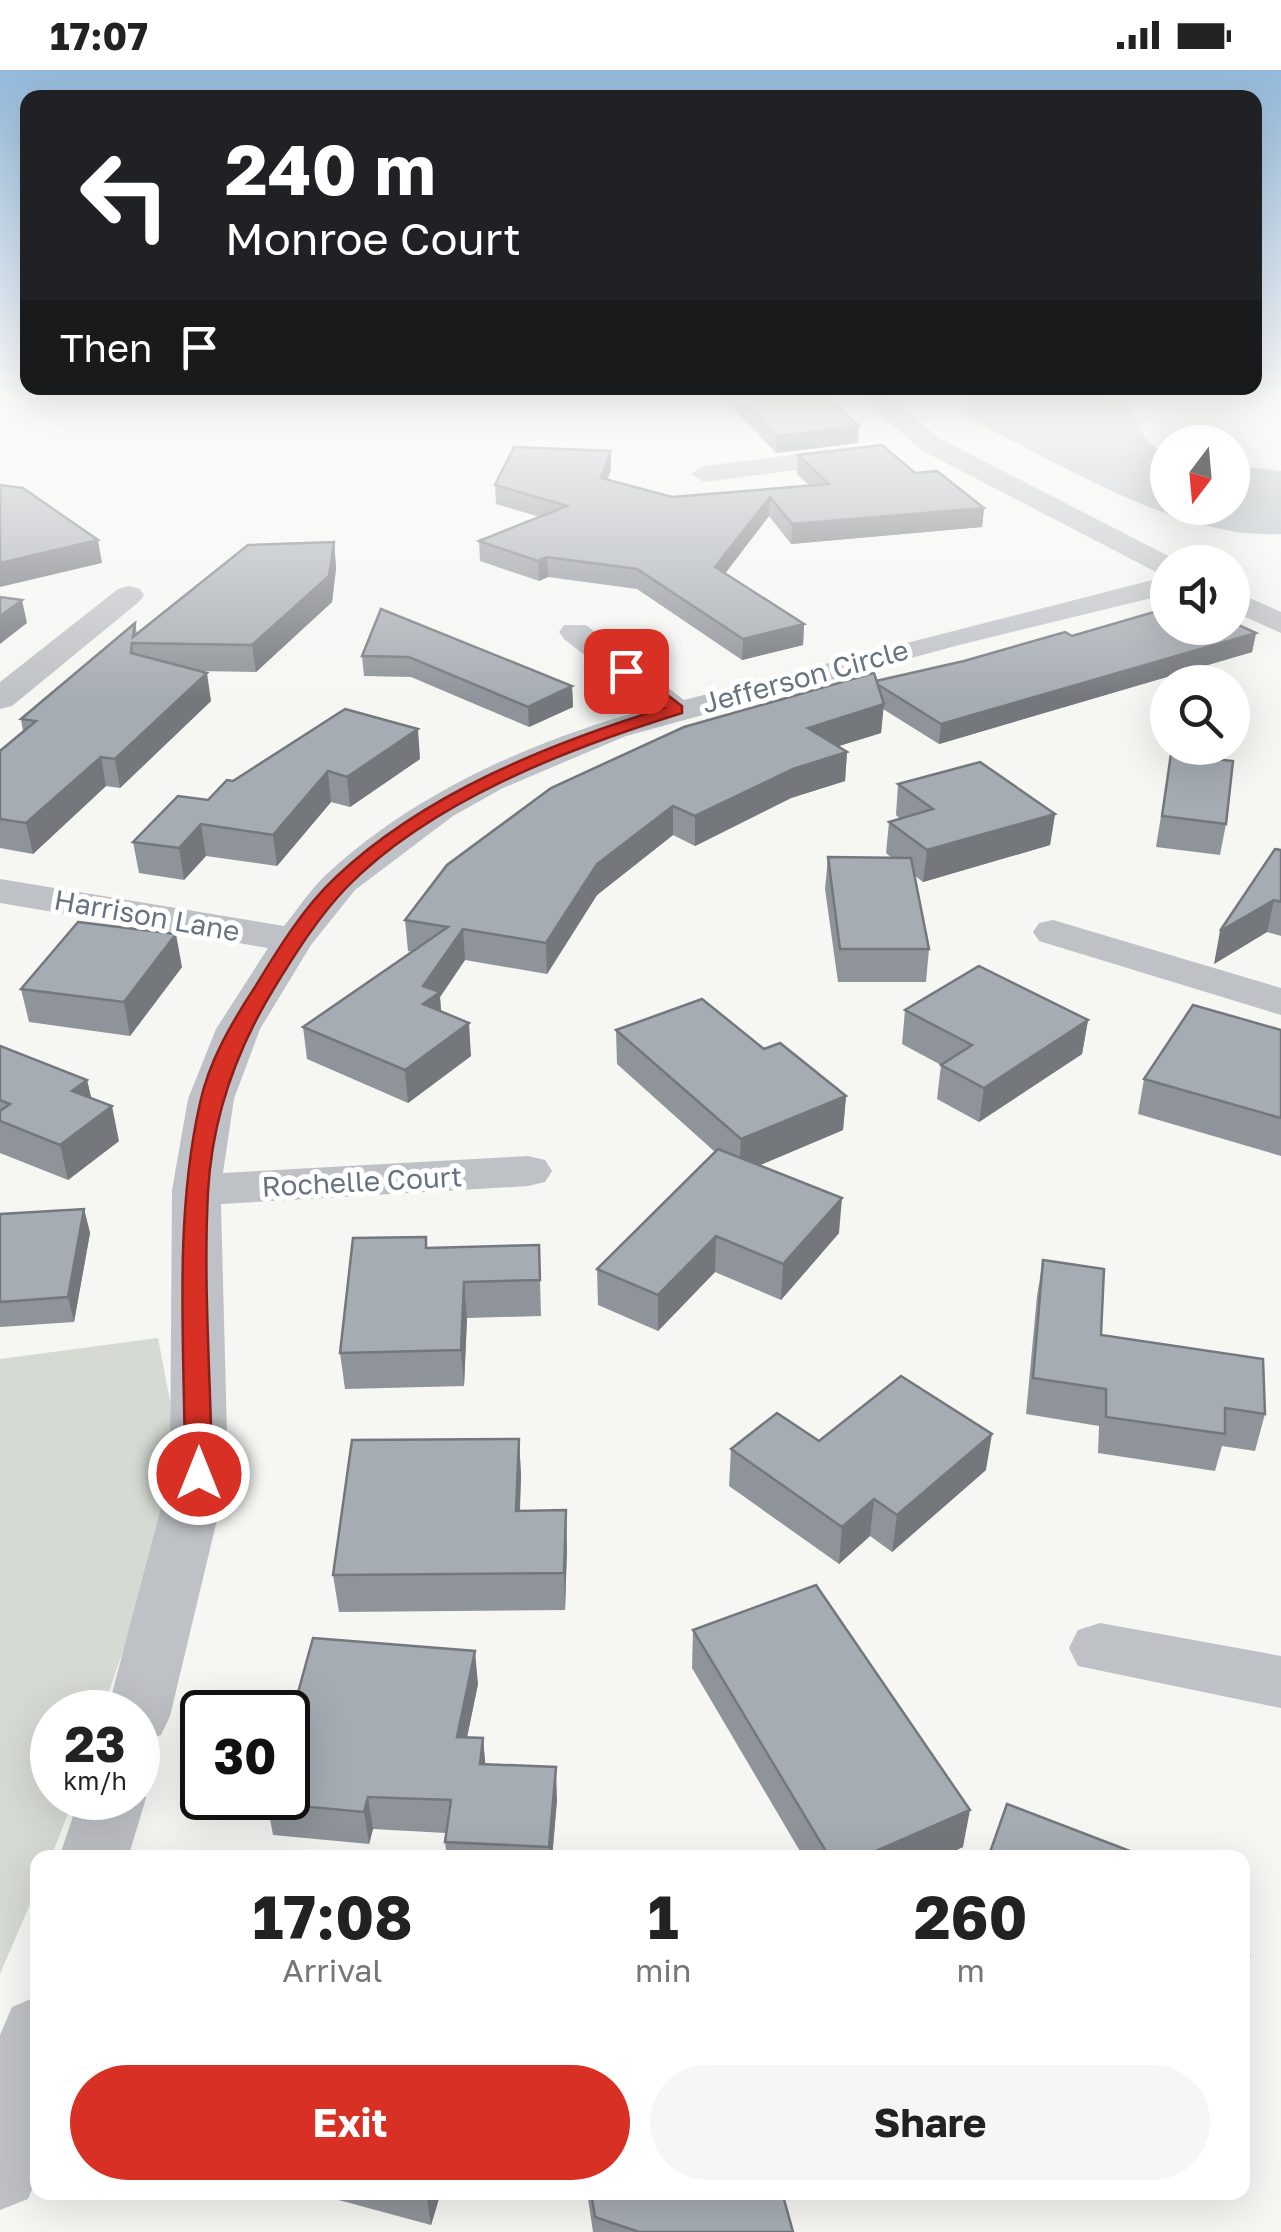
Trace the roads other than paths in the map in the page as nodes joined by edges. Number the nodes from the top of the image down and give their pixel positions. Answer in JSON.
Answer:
{"nodes":[{"id":1,"x":1031,"y":497,"type":"edge"},
{"id":2,"x":1150,"y":558,"type":"edge"},
{"id":3,"x":1150,"y":590,"type":"edge"},
{"id":4,"x":129,"y":596,"type":"dead end"},
{"id":5,"x":1250,"y":609,"type":"edge"},
{"id":6,"x":1281,"y":624,"type":"edge"},
{"id":7,"x":575,"y":632,"type":"dead end"},
{"id":8,"x":0,"y":699,"type":"edge"},
{"id":9,"x":676,"y":710,"type":"junction"},
{"id":10,"x":0,"y":891,"type":"edge"},
{"id":11,"x":1053,"y":932,"type":"dead end"},
{"id":12,"x":294,"y":940,"type":"junction"},
{"id":13,"x":1281,"y":1002,"type":"edge"},
{"id":14,"x":528,"y":1171,"type":"dead end"},
{"id":15,"x":196,"y":1190,"type":"junction"},
{"id":16,"x":1100,"y":1648,"type":"dead end"},
{"id":17,"x":1281,"y":1682,"type":"edge"},
{"id":18,"x":145,"y":1690,"type":"edge"},
{"id":19,"x":105,"y":1820,"type":"edge"},
{"id":20,"x":96,"y":1850,"type":"edge"},
{"id":21,"x":30,"y":2061,"type":"edge"},
{"id":22,"x":0,"y":2171,"type":"edge"}],
"edges":[{"from":1,"to":2,"type":"street"},
{"from":3,"to":9,"type":"street","name":"Jefferson Circle"},
{"from":4,"to":8,"type":"street"},
{"from":5,"to":6,"type":"street"},
{"from":7,"to":9,"type":"street"},
{"from":9,"to":12,"type":"street","name":"Jefferson Circle"},
{"from":10,"to":12,"type":"street","name":"Harrison Lane"},
{"from":11,"to":13,"type":"street"},
{"from":12,"to":15,"type":"street","name":"Jefferson Circle"},
{"from":14,"to":15,"type":"street","name":"Rochelle Court"},
{"from":15,"to":18,"type":"street","name":"Jefferson Circle"},
{"from":16,"to":17,"type":"street"},
{"from":19,"to":20,"type":"street"},
{"from":21,"to":22,"type":"street"}]}
